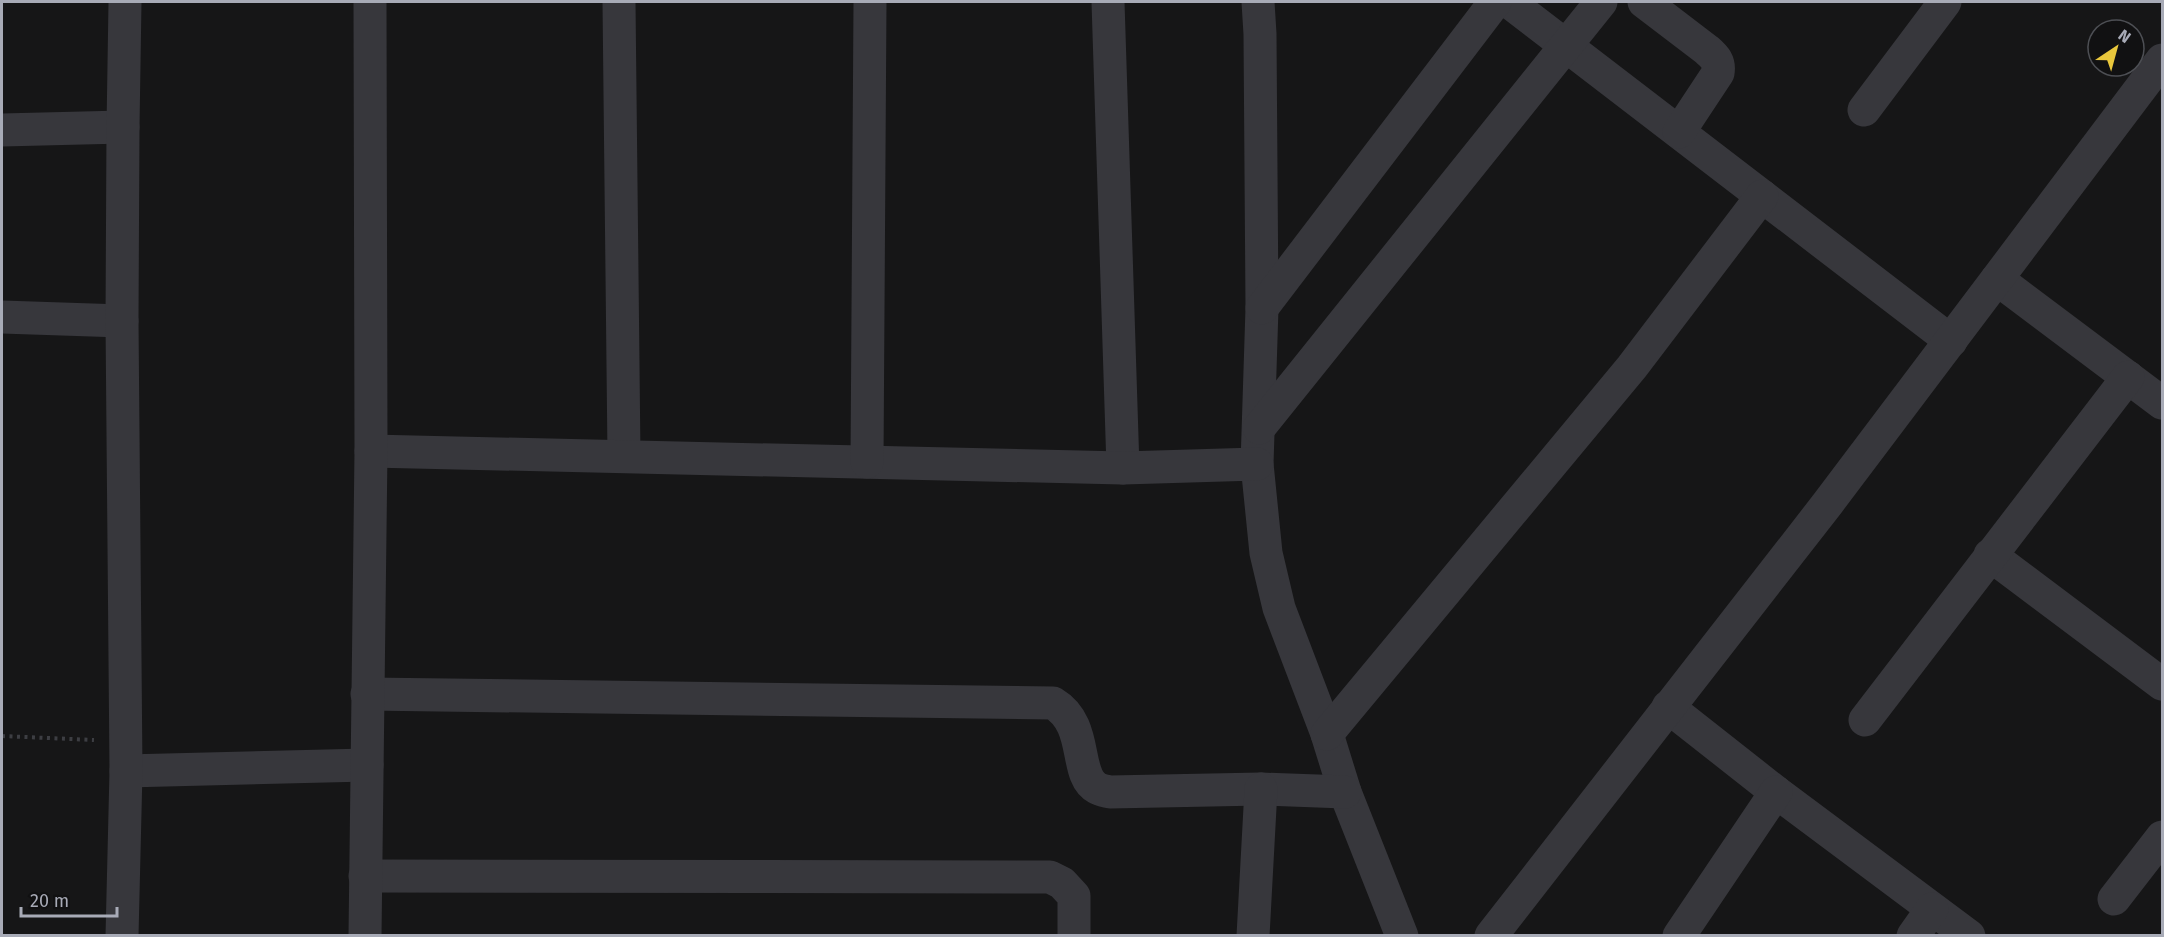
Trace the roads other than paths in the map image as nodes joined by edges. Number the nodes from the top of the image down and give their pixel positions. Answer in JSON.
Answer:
{"nodes":[{"id":1,"x":125,"y":2,"type":"edge"},
{"id":2,"x":370,"y":2,"type":"edge"},
{"id":3,"x":619,"y":2,"type":"edge"},
{"id":4,"x":870,"y":2,"type":"edge"},
{"id":5,"x":1108,"y":2,"type":"edge"},
{"id":6,"x":1258,"y":2,"type":"edge"},
{"id":7,"x":1495,"y":2,"type":"edge"},
{"id":8,"x":1509,"y":2,"type":"edge"},
{"id":9,"x":1601,"y":2,"type":"edge"},
{"id":10,"x":1644,"y":2,"type":"edge"},
{"id":11,"x":1945,"y":2,"type":"edge"},
{"id":12,"x":1567,"y":46,"type":"junction"},
{"id":13,"x":2161,"y":64,"type":"edge"},
{"id":14,"x":1863,"y":110,"type":"dead end"},
{"id":15,"x":123,"y":128,"type":"junction"},
{"id":16,"x":2,"y":130,"type":"edge"},
{"id":17,"x":1679,"y":132,"type":"junction"},
{"id":18,"x":1762,"y":196,"type":"junction"},
{"id":19,"x":1998,"y":279,"type":"junction"},
{"id":20,"x":1262,"y":308,"type":"junction"},
{"id":21,"x":2,"y":317,"type":"edge"},
{"id":22,"x":122,"y":321,"type":"junction"},
{"id":23,"x":1951,"y":340,"type":"junction"},
{"id":24,"x":2128,"y":377,"type":"junction"},
{"id":25,"x":2163,"y":403,"type":"edge"},
{"id":26,"x":1259,"y":428,"type":"junction"},
{"id":27,"x":371,"y":451,"type":"junction"},
{"id":28,"x":624,"y":456,"type":"junction"},
{"id":29,"x":867,"y":462,"type":"junction"},
{"id":30,"x":1257,"y":464,"type":"junction"},
{"id":31,"x":1123,"y":468,"type":"junction"},
{"id":32,"x":1990,"y":555,"type":"junction"},
{"id":33,"x":2163,"y":684,"type":"edge"},
{"id":34,"x":368,"y":694,"type":"junction"},
{"id":35,"x":1668,"y":706,"type":"junction"},
{"id":36,"x":1865,"y":720,"type":"dead end"},
{"id":37,"x":1327,"y":734,"type":"junction"},
{"id":38,"x":126,"y":756,"type":"junction"},
{"id":39,"x":367,"y":765,"type":"junction"},
{"id":40,"x":1261,"y":789,"type":"junction"},
{"id":41,"x":1345,"y":792,"type":"junction"},
{"id":42,"x":1776,"y":792,"type":"junction"},
{"id":43,"x":2163,"y":837,"type":"edge"},
{"id":44,"x":365,"y":876,"type":"junction"},
{"id":45,"x":2114,"y":899,"type":"dead end"},
{"id":46,"x":1932,"y":909,"type":"junction"},
{"id":47,"x":122,"y":936,"type":"edge"},
{"id":48,"x":365,"y":936,"type":"edge"},
{"id":49,"x":1074,"y":936,"type":"edge"},
{"id":50,"x":1253,"y":936,"type":"edge"},
{"id":51,"x":1402,"y":936,"type":"edge"},
{"id":52,"x":1491,"y":936,"type":"edge"},
{"id":53,"x":1679,"y":936,"type":"edge"},
{"id":54,"x":1913,"y":936,"type":"edge"},
{"id":55,"x":1969,"y":936,"type":"edge"}],
"edges":[{"from":1,"to":15,"type":"street"},
{"from":2,"to":27,"type":"street"},
{"from":3,"to":28,"type":"street"},
{"from":4,"to":29,"type":"street"},
{"from":5,"to":31,"type":"street"},
{"from":6,"to":20,"type":"street"},
{"from":7,"to":20,"type":"street"},
{"from":8,"to":12,"type":"street"},
{"from":9,"to":12,"type":"street"},
{"from":10,"to":17,"type":"street"},
{"from":11,"to":14,"type":"street"},
{"from":12,"to":17,"type":"street"},
{"from":12,"to":26,"type":"street"},
{"from":13,"to":19,"type":"street"},
{"from":15,"to":16,"type":"street"},
{"from":15,"to":22,"type":"street"},
{"from":17,"to":18,"type":"street"},
{"from":18,"to":23,"type":"street"},
{"from":18,"to":37,"type":"street"},
{"from":19,"to":23,"type":"street"},
{"from":19,"to":24,"type":"street"},
{"from":20,"to":26,"type":"street"},
{"from":21,"to":22,"type":"street"},
{"from":22,"to":38,"type":"street"},
{"from":23,"to":35,"type":"street"},
{"from":24,"to":25,"type":"street"},
{"from":24,"to":32,"type":"street"},
{"from":26,"to":30,"type":"street"},
{"from":27,"to":28,"type":"street"},
{"from":27,"to":34,"type":"street"},
{"from":28,"to":29,"type":"street"},
{"from":29,"to":31,"type":"street"},
{"from":30,"to":31,"type":"street"},
{"from":30,"to":37,"type":"street"},
{"from":32,"to":33,"type":"street"},
{"from":32,"to":36,"type":"street"},
{"from":34,"to":39,"type":"street"},
{"from":34,"to":40,"type":"street"},
{"from":35,"to":42,"type":"street"},
{"from":35,"to":52,"type":"street"},
{"from":37,"to":41,"type":"street"},
{"from":38,"to":39,"type":"street"},
{"from":38,"to":47,"type":"street"},
{"from":39,"to":44,"type":"street"},
{"from":40,"to":41,"type":"street"},
{"from":40,"to":50,"type":"street"},
{"from":41,"to":51,"type":"street"},
{"from":42,"to":46,"type":"street"},
{"from":42,"to":53,"type":"street"},
{"from":43,"to":45,"type":"street"},
{"from":44,"to":48,"type":"street"},
{"from":44,"to":49,"type":"street"},
{"from":46,"to":54,"type":"street"},
{"from":46,"to":55,"type":"street"}]}
